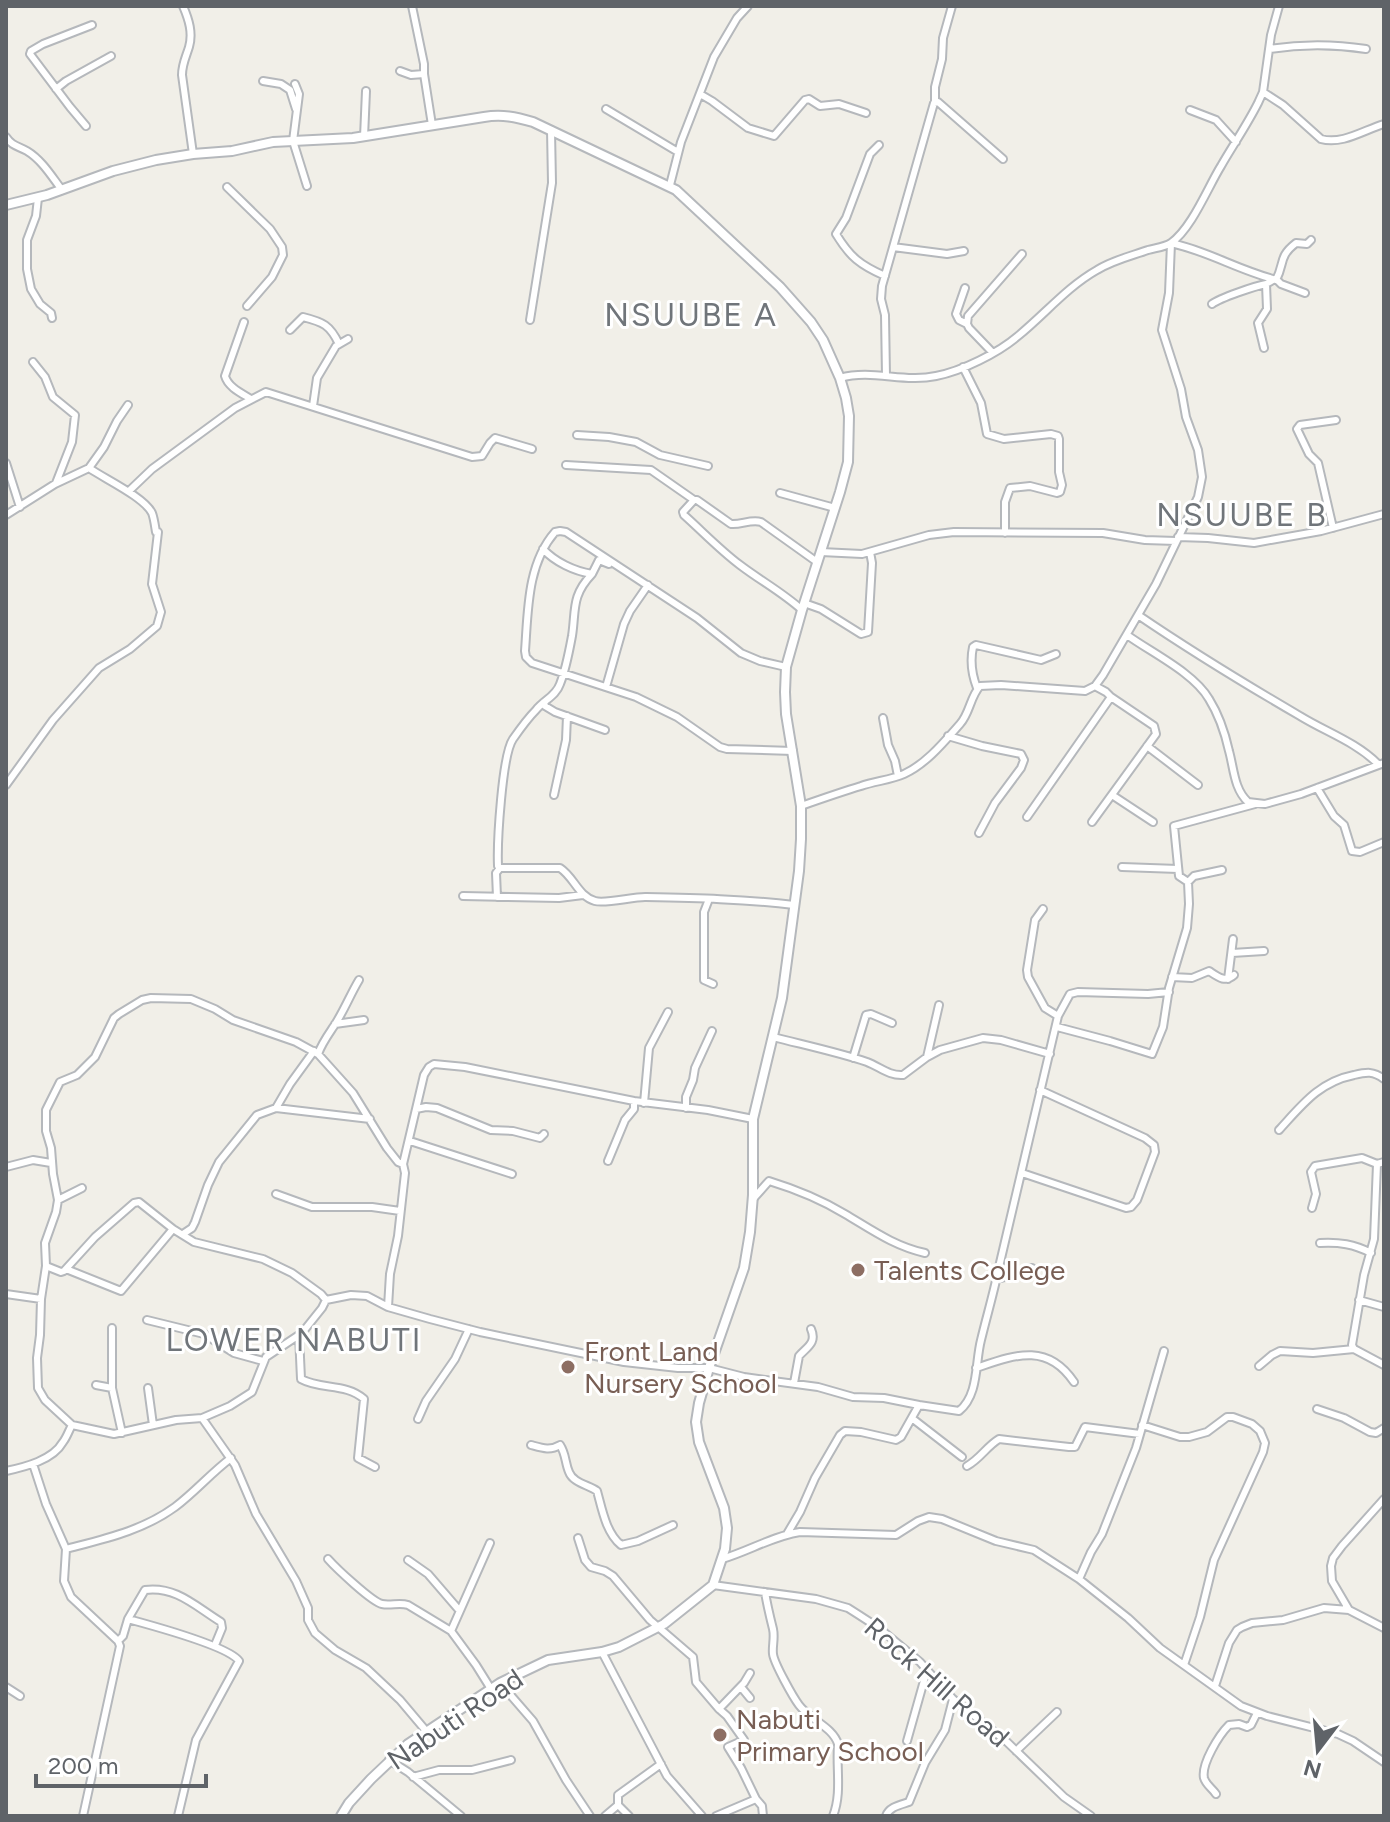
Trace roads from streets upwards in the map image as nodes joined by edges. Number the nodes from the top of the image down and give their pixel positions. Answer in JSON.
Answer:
{"nodes":[{"id":1,"x":183,"y":6,"type":"edge"},
{"id":2,"x":412,"y":6,"type":"edge"},
{"id":3,"x":748,"y":6,"type":"edge"},
{"id":4,"x":952,"y":6,"type":"edge"},
{"id":5,"x":1279,"y":6,"type":"edge"},
{"id":6,"x":92,"y":25,"type":"dead end"},
{"id":7,"x":1269,"y":49,"type":"junction"},
{"id":8,"x":1366,"y":49,"type":"dead end"},
{"id":9,"x":111,"y":56,"type":"dead end"},
{"id":10,"x":400,"y":71,"type":"dead end"},
{"id":11,"x":424,"y":74,"type":"junction"},
{"id":12,"x":263,"y":81,"type":"dead end"},
{"id":13,"x":295,"y":84,"type":"dead end"},
{"id":14,"x":56,"y":89,"type":"junction"},
{"id":15,"x":366,"y":91,"type":"dead end"},
{"id":16,"x":1263,"y":92,"type":"junction"},
{"id":17,"x":700,"y":94,"type":"junction"},
{"id":18,"x":935,"y":102,"type":"junction"},
{"id":19,"x":296,"y":109,"type":"junction"},
{"id":20,"x":606,"y":109,"type":"dead end"},
{"id":21,"x":1190,"y":110,"type":"dead end"},
{"id":22,"x":866,"y":113,"type":"dead end"},
{"id":23,"x":1384,"y":124,"type":"edge"},
{"id":24,"x":432,"y":125,"type":"junction"},
{"id":25,"x":86,"y":126,"type":"dead end"},
{"id":26,"x":551,"y":130,"type":"junction"},
{"id":27,"x":6,"y":137,"type":"edge"},
{"id":28,"x":364,"y":137,"type":"junction"},
{"id":29,"x":293,"y":141,"type":"junction"},
{"id":30,"x":1236,"y":142,"type":"junction"},
{"id":31,"x":879,"y":145,"type":"dead end"},
{"id":32,"x":678,"y":152,"type":"junction"},
{"id":33,"x":193,"y":154,"type":"junction"},
{"id":34,"x":1003,"y":159,"type":"dead end"},
{"id":35,"x":670,"y":185,"type":"junction"},
{"id":36,"x":307,"y":186,"type":"dead end"},
{"id":37,"x":227,"y":187,"type":"dead end"},
{"id":38,"x":62,"y":190,"type":"junction"},
{"id":39,"x":38,"y":198,"type":"junction"},
{"id":40,"x":6,"y":205,"type":"edge"},
{"id":41,"x":1311,"y":240,"type":"dead end"},
{"id":42,"x":1171,"y":243,"type":"junction"},
{"id":43,"x":893,"y":247,"type":"junction"},
{"id":44,"x":964,"y":251,"type":"dead end"},
{"id":45,"x":1022,"y":254,"type":"dead end"},
{"id":46,"x":885,"y":276,"type":"junction"},
{"id":47,"x":1276,"y":280,"type":"junction"},
{"id":48,"x":1266,"y":284,"type":"junction"},
{"id":49,"x":965,"y":288,"type":"dead end"},
{"id":50,"x":1305,"y":293,"type":"dead end"},
{"id":51,"x":1212,"y":304,"type":"dead end"},
{"id":52,"x":247,"y":306,"type":"dead end"},
{"id":53,"x":52,"y":318,"type":"dead end"},
{"id":54,"x":530,"y":320,"type":"dead end"},
{"id":55,"x":244,"y":322,"type":"dead end"},
{"id":56,"x":967,"y":324,"type":"junction"},
{"id":57,"x":290,"y":330,"type":"dead end"},
{"id":58,"x":348,"y":339,"type":"dead end"},
{"id":59,"x":339,"y":344,"type":"junction"},
{"id":60,"x":1264,"y":348,"type":"dead end"},
{"id":61,"x":992,"y":352,"type":"junction"},
{"id":62,"x":33,"y":362,"type":"dead end"},
{"id":63,"x":963,"y":367,"type":"junction"},
{"id":64,"x":886,"y":376,"type":"junction"},
{"id":65,"x":840,"y":378,"type":"junction"},
{"id":66,"x":251,"y":399,"type":"junction"},
{"id":67,"x":128,"y":405,"type":"dead end"},
{"id":68,"x":313,"y":406,"type":"junction"},
{"id":69,"x":1336,"y":420,"type":"dead end"},
{"id":70,"x":577,"y":435,"type":"dead end"},
{"id":71,"x":532,"y":449,"type":"dead end"},
{"id":72,"x":6,"y":463,"type":"edge"},
{"id":73,"x":566,"y":465,"type":"dead end"},
{"id":74,"x":708,"y":466,"type":"dead end"},
{"id":75,"x":89,"y":468,"type":"junction"},
{"id":76,"x":55,"y":484,"type":"junction"},
{"id":77,"x":129,"y":491,"type":"junction"},
{"id":78,"x":780,"y":493,"type":"dead end"},
{"id":79,"x":694,"y":500,"type":"junction"},
{"id":80,"x":20,"y":507,"type":"junction"},
{"id":81,"x":835,"y":508,"type":"junction"},
{"id":82,"x":1384,"y":514,"type":"edge"},
{"id":83,"x":6,"y":515,"type":"edge"},
{"id":84,"x":1333,"y":528,"type":"junction"},
{"id":85,"x":1005,"y":533,"type":"junction"},
{"id":86,"x":1177,"y":539,"type":"junction"},
{"id":87,"x":543,"y":549,"type":"junction"},
{"id":88,"x":870,"y":552,"type":"junction"},
{"id":89,"x":819,"y":557,"type":"junction"},
{"id":90,"x":624,"y":570,"type":"junction"},
{"id":91,"x":592,"y":574,"type":"junction"},
{"id":92,"x":648,"y":585,"type":"junction"},
{"id":93,"x":803,"y":606,"type":"junction"},
{"id":94,"x":1138,"y":615,"type":"junction"},
{"id":95,"x":1127,"y":635,"type":"junction"},
{"id":96,"x":1056,"y":654,"type":"dead end"},
{"id":97,"x":786,"y":667,"type":"junction"},
{"id":98,"x":564,"y":674,"type":"junction"},
{"id":99,"x":1095,"y":686,"type":"junction"},
{"id":100,"x":606,"y":687,"type":"junction"},
{"id":101,"x":977,"y":688,"type":"junction"},
{"id":102,"x":1111,"y":697,"type":"junction"},
{"id":103,"x":544,"y":702,"type":"junction"},
{"id":104,"x":567,"y":716,"type":"junction"},
{"id":105,"x":883,"y":718,"type":"dead end"},
{"id":106,"x":605,"y":730,"type":"dead end"},
{"id":107,"x":948,"y":736,"type":"junction"},
{"id":108,"x":1147,"y":746,"type":"junction"},
{"id":109,"x":793,"y":751,"type":"junction"},
{"id":110,"x":1381,"y":764,"type":"edge"},
{"id":111,"x":898,"y":776,"type":"junction"},
{"id":112,"x":6,"y":785,"type":"edge"},
{"id":113,"x":1198,"y":785,"type":"dead end"},
{"id":114,"x":1317,"y":788,"type":"junction"},
{"id":115,"x":554,"y":795,"type":"dead end"},
{"id":116,"x":1112,"y":795,"type":"junction"},
{"id":117,"x":1255,"y":804,"type":"junction"},
{"id":118,"x":801,"y":806,"type":"junction"},
{"id":119,"x":1027,"y":817,"type":"dead end"},
{"id":120,"x":1092,"y":822,"type":"dead end"},
{"id":121,"x":1153,"y":822,"type":"dead end"},
{"id":122,"x":979,"y":833,"type":"dead end"},
{"id":123,"x":1384,"y":842,"type":"edge"},
{"id":124,"x":1122,"y":867,"type":"dead end"},
{"id":125,"x":500,"y":868,"type":"junction"},
{"id":126,"x":1178,"y":869,"type":"junction"},
{"id":127,"x":1222,"y":870,"type":"dead end"},
{"id":128,"x":1188,"y":882,"type":"junction"},
{"id":129,"x":583,"y":895,"type":"junction"},
{"id":130,"x":463,"y":896,"type":"dead end"},
{"id":131,"x":497,"y":897,"type":"junction"},
{"id":132,"x":709,"y":899,"type":"junction"},
{"id":133,"x":794,"y":905,"type":"junction"},
{"id":134,"x":1043,"y":909,"type":"dead end"},
{"id":135,"x":1233,"y":939,"type":"dead end"},
{"id":136,"x":1264,"y":951,"type":"dead end"},
{"id":137,"x":1232,"y":953,"type":"junction"},
{"id":138,"x":1172,"y":977,"type":"junction"},
{"id":139,"x":359,"y":980,"type":"dead end"},
{"id":140,"x":713,"y":984,"type":"dead end"},
{"id":141,"x":1169,"y":992,"type":"junction"},
{"id":142,"x":939,"y":1005,"type":"dead end"},
{"id":143,"x":668,"y":1012,"type":"dead end"},
{"id":144,"x":1058,"y":1016,"type":"junction"},
{"id":145,"x":364,"y":1020,"type":"dead end"},
{"id":146,"x":892,"y":1023,"type":"dead end"},
{"id":147,"x":335,"y":1024,"type":"junction"},
{"id":148,"x":1057,"y":1027,"type":"junction"},
{"id":149,"x":712,"y":1031,"type":"dead end"},
{"id":150,"x":773,"y":1037,"type":"junction"},
{"id":151,"x":316,"y":1052,"type":"junction"},
{"id":152,"x":1050,"y":1054,"type":"junction"},
{"id":153,"x":927,"y":1057,"type":"junction"},
{"id":154,"x":853,"y":1058,"type":"junction"},
{"id":155,"x":1384,"y":1079,"type":"edge"},
{"id":156,"x":1040,"y":1090,"type":"junction"},
{"id":157,"x":634,"y":1101,"type":"junction"},
{"id":158,"x":644,"y":1103,"type":"junction"},
{"id":159,"x":276,"y":1108,"type":"junction"},
{"id":160,"x":686,"y":1108,"type":"junction"},
{"id":161,"x":416,"y":1109,"type":"junction"},
{"id":162,"x":370,"y":1119,"type":"junction"},
{"id":163,"x":753,"y":1119,"type":"junction"},
{"id":164,"x":1279,"y":1130,"type":"dead end"},
{"id":165,"x":544,"y":1134,"type":"dead end"},
{"id":166,"x":410,"y":1141,"type":"junction"},
{"id":167,"x":608,"y":1161,"type":"dead end"},
{"id":168,"x":51,"y":1163,"type":"junction"},
{"id":169,"x":1381,"y":1163,"type":"edge"},
{"id":170,"x":403,"y":1164,"type":"junction"},
{"id":171,"x":6,"y":1167,"type":"edge"},
{"id":172,"x":1022,"y":1173,"type":"junction"},
{"id":173,"x":512,"y":1174,"type":"dead end"},
{"id":174,"x":82,"y":1188,"type":"dead end"},
{"id":175,"x":276,"y":1194,"type":"dead end"},
{"id":176,"x":753,"y":1199,"type":"junction"},
{"id":177,"x":58,"y":1200,"type":"junction"},
{"id":178,"x":1380,"y":1200,"type":"edge"},
{"id":179,"x":1312,"y":1208,"type":"dead end"},
{"id":180,"x":400,"y":1211,"type":"junction"},
{"id":181,"x":173,"y":1229,"type":"junction"},
{"id":182,"x":183,"y":1234,"type":"junction"},
{"id":183,"x":1320,"y":1243,"type":"dead end"},
{"id":184,"x":925,"y":1253,"type":"dead end"},
{"id":185,"x":1371,"y":1253,"type":"junction"},
{"id":186,"x":46,"y":1266,"type":"junction"},
{"id":187,"x":1032,"y":1268,"type":"dead end"},
{"id":188,"x":66,"y":1269,"type":"junction"},
{"id":189,"x":996,"y":1279,"type":"junction"},
{"id":190,"x":6,"y":1294,"type":"edge"},
{"id":191,"x":41,"y":1299,"type":"junction"},
{"id":192,"x":326,"y":1300,"type":"junction"},
{"id":193,"x":1359,"y":1300,"type":"junction"},
{"id":194,"x":388,"y":1307,"type":"junction"},
{"id":195,"x":1384,"y":1307,"type":"edge"},
{"id":196,"x":147,"y":1320,"type":"dead end"},
{"id":197,"x":112,"y":1328,"type":"dead end"},
{"id":198,"x":469,"y":1329,"type":"junction"},
{"id":199,"x":811,"y":1329,"type":"dead end"},
{"id":200,"x":299,"y":1335,"type":"junction"},
{"id":201,"x":1354,"y":1349,"type":"junction"},
{"id":202,"x":1164,"y":1351,"type":"dead end"},
{"id":203,"x":263,"y":1361,"type":"junction"},
{"id":204,"x":1384,"y":1365,"type":"edge"},
{"id":205,"x":1259,"y":1366,"type":"dead end"},
{"id":206,"x":709,"y":1368,"type":"junction"},
{"id":207,"x":976,"y":1368,"type":"junction"},
{"id":208,"x":1074,"y":1382,"type":"dead end"},
{"id":209,"x":794,"y":1383,"type":"junction"},
{"id":210,"x":96,"y":1385,"type":"dead end"},
{"id":211,"x":112,"y":1388,"type":"junction"},
{"id":212,"x":148,"y":1388,"type":"dead end"},
{"id":213,"x":919,"y":1405,"type":"junction"},
{"id":214,"x":1317,"y":1409,"type":"dead end"},
{"id":215,"x":202,"y":1418,"type":"junction"},
{"id":216,"x":418,"y":1419,"type":"dead end"},
{"id":217,"x":913,"y":1419,"type":"junction"},
{"id":218,"x":72,"y":1425,"type":"junction"},
{"id":219,"x":153,"y":1425,"type":"junction"},
{"id":220,"x":1142,"y":1425,"type":"junction"},
{"id":221,"x":1384,"y":1428,"type":"edge"},
{"id":222,"x":122,"y":1433,"type":"junction"},
{"id":223,"x":1140,"y":1434,"type":"junction"},
{"id":224,"x":531,"y":1445,"type":"dead end"},
{"id":225,"x":962,"y":1457,"type":"dead end"},
{"id":226,"x":231,"y":1458,"type":"junction"},
{"id":227,"x":33,"y":1464,"type":"junction"},
{"id":228,"x":967,"y":1466,"type":"dead end"},
{"id":229,"x":375,"y":1467,"type":"dead end"},
{"id":230,"x":6,"y":1471,"type":"edge"},
{"id":231,"x":1384,"y":1499,"type":"edge"},
{"id":232,"x":673,"y":1525,"type":"dead end"},
{"id":233,"x":787,"y":1534,"type":"junction"},
{"id":234,"x":578,"y":1538,"type":"dead end"},
{"id":235,"x":490,"y":1543,"type":"dead end"},
{"id":236,"x":66,"y":1549,"type":"junction"},
{"id":237,"x":328,"y":1559,"type":"dead end"},
{"id":238,"x":722,"y":1559,"type":"junction"},
{"id":239,"x":408,"y":1560,"type":"dead end"},
{"id":240,"x":1079,"y":1579,"type":"junction"},
{"id":241,"x":713,"y":1585,"type":"junction"},
{"id":242,"x":765,"y":1592,"type":"junction"},
{"id":243,"x":459,"y":1610,"type":"junction"},
{"id":244,"x":1349,"y":1610,"type":"junction"},
{"id":245,"x":128,"y":1619,"type":"junction"},
{"id":246,"x":658,"y":1627,"type":"junction"},
{"id":247,"x":1384,"y":1628,"type":"edge"},
{"id":248,"x":451,"y":1631,"type":"junction"},
{"id":249,"x":118,"y":1641,"type":"junction"},
{"id":250,"x":215,"y":1645,"type":"junction"},
{"id":251,"x":602,"y":1652,"type":"junction"},
{"id":252,"x":1184,"y":1665,"type":"junction"},
{"id":253,"x":927,"y":1670,"type":"junction"},
{"id":254,"x":750,"y":1673,"type":"dead end"},
{"id":255,"x":500,"y":1683,"type":"junction"},
{"id":256,"x":1215,"y":1686,"type":"junction"},
{"id":257,"x":6,"y":1687,"type":"edge"},
{"id":258,"x":741,"y":1687,"type":"junction"},
{"id":259,"x":491,"y":1689,"type":"junction"},
{"id":260,"x":20,"y":1696,"type":"dead end"},
{"id":261,"x":750,"y":1698,"type":"dead end"},
{"id":262,"x":953,"y":1699,"type":"junction"},
{"id":263,"x":719,"y":1709,"type":"junction"},
{"id":264,"x":1057,"y":1712,"type":"dead end"},
{"id":265,"x":1257,"y":1713,"type":"junction"},
{"id":266,"x":427,"y":1732,"type":"junction"},
{"id":267,"x":907,"y":1741,"type":"dead end"},
{"id":268,"x":1016,"y":1751,"type":"junction"},
{"id":269,"x":389,"y":1760,"type":"junction"},
{"id":270,"x":511,"y":1760,"type":"dead end"},
{"id":271,"x":1384,"y":1762,"type":"edge"},
{"id":272,"x":661,"y":1764,"type":"junction"},
{"id":273,"x":413,"y":1777,"type":"junction"},
{"id":274,"x":1216,"y":1794,"type":"dead end"},
{"id":275,"x":756,"y":1799,"type":"junction"},
{"id":276,"x":618,"y":1805,"type":"junction"},
{"id":277,"x":83,"y":1816,"type":"edge"},
{"id":278,"x":178,"y":1816,"type":"edge"},
{"id":279,"x":341,"y":1816,"type":"edge"},
{"id":280,"x":461,"y":1816,"type":"edge"},
{"id":281,"x":590,"y":1816,"type":"edge"},
{"id":282,"x":605,"y":1816,"type":"edge"},
{"id":283,"x":629,"y":1816,"type":"edge"},
{"id":284,"x":702,"y":1816,"type":"edge"},
{"id":285,"x":716,"y":1816,"type":"edge"},
{"id":286,"x":763,"y":1816,"type":"edge"},
{"id":287,"x":833,"y":1816,"type":"edge"},
{"id":288,"x":886,"y":1816,"type":"edge"},
{"id":289,"x":1091,"y":1816,"type":"edge"}],
"edges":[{"from":1,"to":33,"type":"street"},
{"from":2,"to":11,"type":"street"},
{"from":3,"to":17,"type":"street"},
{"from":4,"to":18,"type":"street"},
{"from":5,"to":7,"type":"street"},
{"from":6,"to":14,"type":"street"},
{"from":7,"to":8,"type":"street"},
{"from":7,"to":16,"type":"street"},
{"from":9,"to":14,"type":"street"},
{"from":10,"to":11,"type":"street"},
{"from":11,"to":24,"type":"street"},
{"from":12,"to":19,"type":"street"},
{"from":13,"to":19,"type":"street"},
{"from":14,"to":25,"type":"street"},
{"from":15,"to":28,"type":"street"},
{"from":16,"to":23,"type":"street"},
{"from":16,"to":30,"type":"street"},
{"from":17,"to":22,"type":"street"},
{"from":17,"to":32,"type":"street"},
{"from":18,"to":34,"type":"street"},
{"from":18,"to":43,"type":"street"},
{"from":19,"to":29,"type":"street"},
{"from":20,"to":32,"type":"street"},
{"from":21,"to":30,"type":"street"},
{"from":24,"to":26,"type":"street"},
{"from":24,"to":28,"type":"street"},
{"from":26,"to":35,"type":"street"},
{"from":26,"to":54,"type":"street"},
{"from":27,"to":38,"type":"street"},
{"from":28,"to":29,"type":"street"},
{"from":29,"to":33,"type":"street"},
{"from":29,"to":36,"type":"street"},
{"from":30,"to":42,"type":"street"},
{"from":31,"to":46,"type":"street"},
{"from":32,"to":35,"type":"street"},
{"from":33,"to":38,"type":"street"},
{"from":35,"to":65,"type":"street"},
{"from":37,"to":52,"type":"street"},
{"from":38,"to":39,"type":"street"},
{"from":39,"to":40,"type":"street"},
{"from":39,"to":53,"type":"street"},
{"from":41,"to":47,"type":"street"},
{"from":42,"to":47,"type":"street"},
{"from":42,"to":61,"type":"street"},
{"from":42,"to":86,"type":"street"},
{"from":43,"to":44,"type":"street"},
{"from":43,"to":46,"type":"street"},
{"from":45,"to":56,"type":"street"},
{"from":46,"to":64,"type":"street"},
{"from":47,"to":48,"type":"street"},
{"from":47,"to":50,"type":"street"},
{"from":48,"to":51,"type":"street"},
{"from":48,"to":60,"type":"street"},
{"from":49,"to":56,"type":"street"},
{"from":55,"to":66,"type":"street"},
{"from":56,"to":61,"type":"street"},
{"from":57,"to":59,"type":"street"},
{"from":58,"to":59,"type":"street"},
{"from":59,"to":68,"type":"street"},
{"from":61,"to":63,"type":"street"},
{"from":62,"to":76,"type":"street"},
{"from":63,"to":64,"type":"street"},
{"from":63,"to":85,"type":"street"},
{"from":64,"to":65,"type":"street"},
{"from":65,"to":81,"type":"street"},
{"from":66,"to":68,"type":"street"},
{"from":66,"to":77,"type":"street"},
{"from":67,"to":75,"type":"street"},
{"from":68,"to":71,"type":"street"},
{"from":69,"to":84,"type":"street"},
{"from":70,"to":74,"type":"street"},
{"from":72,"to":80,"type":"street"},
{"from":73,"to":79,"type":"street"},
{"from":75,"to":76,"type":"street"},
{"from":75,"to":77,"type":"street"},
{"from":76,"to":80,"type":"street"},
{"from":77,"to":112,"type":"street"},
{"from":78,"to":81,"type":"street"},
{"from":79,"to":89,"type":"street"},
{"from":79,"to":93,"type":"street"},
{"from":80,"to":83,"type":"street"},
{"from":81,"to":89,"type":"street"},
{"from":82,"to":84,"type":"street"},
{"from":84,"to":86,"type":"street"},
{"from":85,"to":86,"type":"street"},
{"from":85,"to":88,"type":"street"},
{"from":86,"to":94,"type":"street"},
{"from":87,"to":90,"type":"street"},
{"from":87,"to":91,"type":"street"},
{"from":87,"to":98,"type":"street"},
{"from":88,"to":89,"type":"street"},
{"from":88,"to":93,"type":"street"},
{"from":89,"to":93,"type":"street"},
{"from":90,"to":91,"type":"street"},
{"from":90,"to":92,"type":"street"},
{"from":91,"to":98,"type":"street"},
{"from":92,"to":97,"type":"street"},
{"from":92,"to":100,"type":"street"},
{"from":93,"to":97,"type":"street"},
{"from":94,"to":95,"type":"street"},
{"from":94,"to":110,"type":"street"},
{"from":95,"to":99,"type":"street"},
{"from":95,"to":117,"type":"street"},
{"from":96,"to":101,"type":"street"},
{"from":97,"to":109,"type":"street"},
{"from":98,"to":100,"type":"street"},
{"from":98,"to":103,"type":"street"},
{"from":99,"to":101,"type":"street"},
{"from":99,"to":102,"type":"street"},
{"from":100,"to":109,"type":"street"},
{"from":101,"to":107,"type":"street"},
{"from":102,"to":108,"type":"street"},
{"from":102,"to":119,"type":"street"},
{"from":103,"to":104,"type":"street"},
{"from":103,"to":125,"type":"street"},
{"from":104,"to":106,"type":"street"},
{"from":104,"to":115,"type":"street"},
{"from":105,"to":111,"type":"street"},
{"from":107,"to":111,"type":"street"},
{"from":107,"to":122,"type":"street"},
{"from":108,"to":113,"type":"street"},
{"from":108,"to":116,"type":"street"},
{"from":109,"to":118,"type":"street"},
{"from":110,"to":114,"type":"street"},
{"from":111,"to":118,"type":"street"},
{"from":114,"to":117,"type":"street"},
{"from":114,"to":123,"type":"street"},
{"from":116,"to":120,"type":"street"},
{"from":116,"to":121,"type":"street"},
{"from":117,"to":126,"type":"street"},
{"from":118,"to":133,"type":"street"},
{"from":124,"to":126,"type":"street"},
{"from":125,"to":129,"type":"street"},
{"from":125,"to":131,"type":"street"},
{"from":126,"to":128,"type":"street"},
{"from":127,"to":128,"type":"street"},
{"from":128,"to":138,"type":"street"},
{"from":129,"to":131,"type":"street"},
{"from":129,"to":132,"type":"street"},
{"from":130,"to":131,"type":"street"},
{"from":132,"to":133,"type":"street"},
{"from":132,"to":140,"type":"street"},
{"from":133,"to":150,"type":"street"},
{"from":134,"to":144,"type":"street"},
{"from":135,"to":137,"type":"street"},
{"from":136,"to":137,"type":"street"},
{"from":137,"to":138,"type":"street"},
{"from":138,"to":141,"type":"street"},
{"from":139,"to":147,"type":"street"},
{"from":141,"to":144,"type":"street"},
{"from":141,"to":148,"type":"street"},
{"from":142,"to":153,"type":"street"},
{"from":143,"to":158,"type":"street"},
{"from":144,"to":148,"type":"street"},
{"from":145,"to":147,"type":"street"},
{"from":146,"to":154,"type":"street"},
{"from":147,"to":151,"type":"street"},
{"from":148,"to":152,"type":"street"},
{"from":149,"to":160,"type":"street"},
{"from":150,"to":154,"type":"street"},
{"from":150,"to":163,"type":"street"},
{"from":151,"to":159,"type":"street"},
{"from":151,"to":162,"type":"street"},
{"from":151,"to":168,"type":"street"},
{"from":152,"to":153,"type":"street"},
{"from":152,"to":156,"type":"street"},
{"from":153,"to":154,"type":"street"},
{"from":155,"to":164,"type":"street"},
{"from":156,"to":172,"type":"street"},
{"from":156,"to":172,"type":"street"},
{"from":157,"to":158,"type":"street"},
{"from":157,"to":161,"type":"street"},
{"from":157,"to":167,"type":"street"},
{"from":158,"to":160,"type":"street"},
{"from":159,"to":162,"type":"street"},
{"from":159,"to":182,"type":"street"},
{"from":160,"to":163,"type":"street"},
{"from":161,"to":165,"type":"street"},
{"from":161,"to":166,"type":"street"},
{"from":162,"to":170,"type":"street"},
{"from":163,"to":176,"type":"street"},
{"from":166,"to":170,"type":"street"},
{"from":166,"to":173,"type":"street"},
{"from":168,"to":171,"type":"street"},
{"from":168,"to":177,"type":"street"},
{"from":169,"to":178,"type":"street"},
{"from":169,"to":179,"type":"street"},
{"from":170,"to":180,"type":"street"},
{"from":172,"to":189,"type":"street"},
{"from":174,"to":177,"type":"street"},
{"from":175,"to":180,"type":"street"},
{"from":176,"to":184,"type":"street"},
{"from":176,"to":206,"type":"street"},
{"from":177,"to":186,"type":"street"},
{"from":178,"to":185,"type":"street"},
{"from":180,"to":194,"type":"street"},
{"from":181,"to":182,"type":"street"},
{"from":181,"to":188,"type":"street"},
{"from":181,"to":188,"type":"street"},
{"from":182,"to":192,"type":"street"},
{"from":183,"to":185,"type":"street"},
{"from":185,"to":193,"type":"street"},
{"from":186,"to":188,"type":"street"},
{"from":186,"to":191,"type":"street"},
{"from":187,"to":189,"type":"street"},
{"from":189,"to":207,"type":"street"},
{"from":190,"to":191,"type":"street"},
{"from":191,"to":218,"type":"street"},
{"from":192,"to":194,"type":"street"},
{"from":192,"to":200,"type":"street"},
{"from":193,"to":195,"type":"street"},
{"from":193,"to":201,"type":"street"},
{"from":194,"to":198,"type":"street"},
{"from":196,"to":203,"type":"street"},
{"from":197,"to":211,"type":"street"},
{"from":198,"to":206,"type":"street"},
{"from":198,"to":216,"type":"street"},
{"from":199,"to":209,"type":"street"},
{"from":200,"to":203,"type":"street"},
{"from":200,"to":229,"type":"street"},
{"from":201,"to":204,"type":"street"},
{"from":201,"to":205,"type":"street"},
{"from":202,"to":220,"type":"street"},
{"from":203,"to":215,"type":"street"},
{"from":206,"to":209,"type":"street"},
{"from":206,"to":238,"type":"street"},
{"from":207,"to":208,"type":"street"},
{"from":207,"to":213,"type":"street"},
{"from":209,"to":213,"type":"street"},
{"from":210,"to":211,"type":"street"},
{"from":211,"to":222,"type":"street"},
{"from":212,"to":219,"type":"street"},
{"from":213,"to":217,"type":"street"},
{"from":214,"to":221,"type":"street"},
{"from":215,"to":219,"type":"street"},
{"from":215,"to":226,"type":"street"},
{"from":217,"to":225,"type":"street"},
{"from":217,"to":233,"type":"street"},
{"from":218,"to":222,"type":"street"},
{"from":218,"to":227,"type":"street"},
{"from":219,"to":222,"type":"street"},
{"from":220,"to":223,"type":"street"},
{"from":220,"to":252,"type":"street"},
{"from":223,"to":228,"type":"street"},
{"from":223,"to":240,"type":"street"},
{"from":224,"to":232,"type":"street"},
{"from":226,"to":236,"type":"street"},
{"from":226,"to":266,"type":"street"},
{"from":227,"to":230,"type":"street"},
{"from":227,"to":236,"type":"street"},
{"from":231,"to":244,"type":"street"},
{"from":233,"to":238,"type":"street"},
{"from":233,"to":240,"type":"street"},
{"from":234,"to":246,"type":"street"},
{"from":235,"to":243,"type":"street"},
{"from":236,"to":249,"type":"street"},
{"from":237,"to":248,"type":"street"},
{"from":238,"to":241,"type":"street"},
{"from":239,"to":243,"type":"street"},
{"from":240,"to":252,"type":"street"},
{"from":241,"to":242,"type":"street","name":"Rock Hill Road"},
{"from":241,"to":246,"type":"street","name":"Nabuti Road"},
{"from":242,"to":253,"type":"street","name":"Rock Hill Road"},
{"from":242,"to":287,"type":"street"},
{"from":243,"to":248,"type":"street"},
{"from":244,"to":247,"type":"street"},
{"from":244,"to":256,"type":"street"},
{"from":245,"to":249,"type":"street"},
{"from":245,"to":250,"type":"street"},
{"from":245,"to":250,"type":"street"},
{"from":246,"to":251,"type":"street","name":"Nabuti Road"},
{"from":246,"to":263,"type":"street"},
{"from":248,"to":259,"type":"street"},
{"from":249,"to":277,"type":"street"},
{"from":250,"to":278,"type":"street"},
{"from":251,"to":255,"type":"street","name":"Nabuti Road"},
{"from":251,"to":272,"type":"street"},
{"from":252,"to":256,"type":"street"},
{"from":253,"to":262,"type":"street","name":"Rock Hill Road"},
{"from":253,"to":267,"type":"street"},
{"from":254,"to":258,"type":"street"},
{"from":255,"to":259,"type":"street","name":"Nabuti Road"},
{"from":255,"to":281,"type":"street"},
{"from":256,"to":265,"type":"street"},
{"from":257,"to":260,"type":"street"},
{"from":258,"to":261,"type":"street"},
{"from":258,"to":263,"type":"street"},
{"from":259,"to":266,"type":"street","name":"Nabuti Road"},
{"from":262,"to":268,"type":"street","name":"Rock Hill Road"},
{"from":262,"to":288,"type":"street"},
{"from":263,"to":275,"type":"street"},
{"from":264,"to":268,"type":"street"},
{"from":265,"to":271,"type":"street"},
{"from":265,"to":274,"type":"street"},
{"from":266,"to":269,"type":"street","name":"Nabuti Road"},
{"from":268,"to":289,"type":"street","name":"Rock Hill Road"},
{"from":269,"to":273,"type":"street"},
{"from":269,"to":279,"type":"street","name":"Nabuti Road"},
{"from":270,"to":273,"type":"street"},
{"from":272,"to":276,"type":"street"},
{"from":272,"to":284,"type":"street"},
{"from":273,"to":280,"type":"street"},
{"from":275,"to":285,"type":"street"},
{"from":275,"to":286,"type":"street"},
{"from":276,"to":282,"type":"street"},
{"from":276,"to":283,"type":"street"}]}
